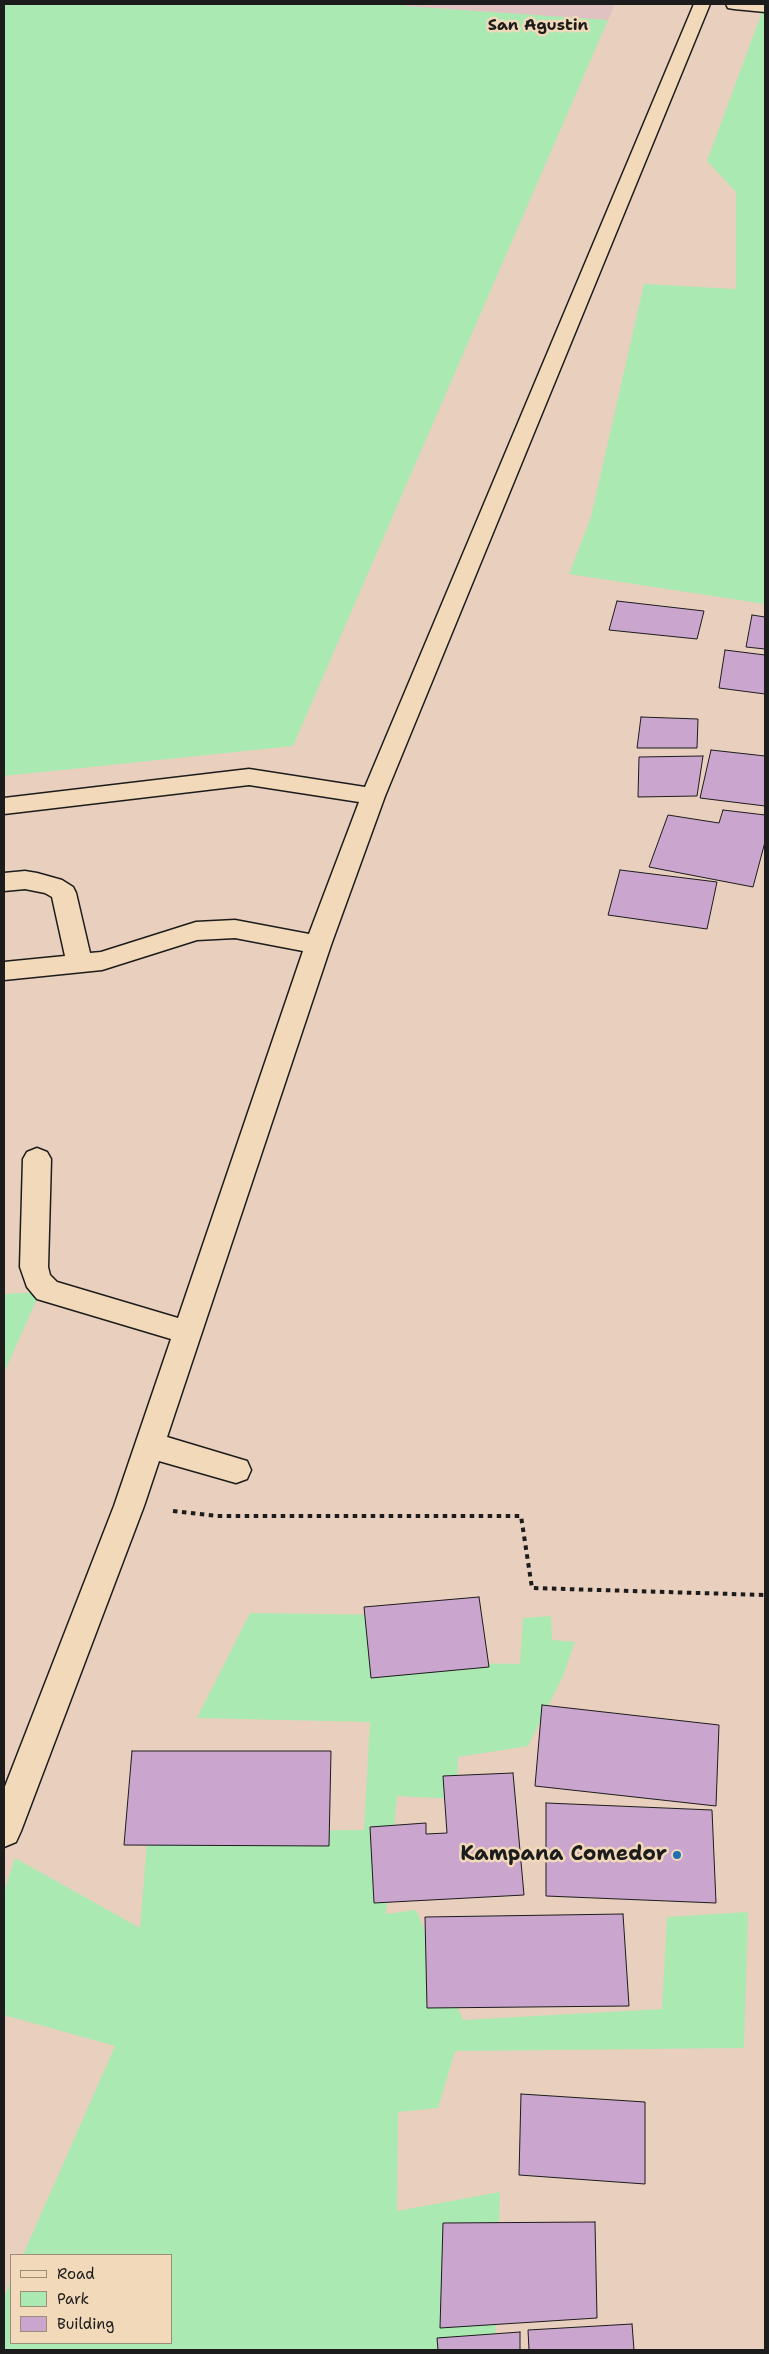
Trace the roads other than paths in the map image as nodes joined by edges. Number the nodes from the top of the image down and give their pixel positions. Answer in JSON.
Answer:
{"nodes":[{"id":1,"x":702,"y":4,"type":"edge"},
{"id":2,"x":734,"y":4,"type":"edge"},
{"id":3,"x":765,"y":7,"type":"edge"},
{"id":4,"x":373,"y":796,"type":"junction"},
{"id":5,"x":4,"y":806,"type":"edge"},
{"id":6,"x":4,"y":882,"type":"edge"},
{"id":7,"x":318,"y":945,"type":"junction"},
{"id":8,"x":78,"y":963,"type":"junction"},
{"id":9,"x":4,"y":971,"type":"edge"},
{"id":10,"x":37,"y":1159,"type":"dead end"},
{"id":11,"x":187,"y":1332,"type":"junction"},
{"id":12,"x":149,"y":1445,"type":"junction"},
{"id":13,"x":236,"y":1470,"type":"dead end"},
{"id":14,"x":4,"y":1831,"type":"edge"}],
"edges":[{"from":1,"to":4,"type":"street"},
{"from":2,"to":3,"type":"street"},
{"from":4,"to":5,"type":"street"},
{"from":4,"to":7,"type":"street"},
{"from":6,"to":8,"type":"street"},
{"from":7,"to":8,"type":"street"},
{"from":7,"to":11,"type":"street"},
{"from":8,"to":9,"type":"street"},
{"from":10,"to":11,"type":"street"},
{"from":11,"to":12,"type":"street"},
{"from":12,"to":13,"type":"street"},
{"from":12,"to":14,"type":"street"}]}
